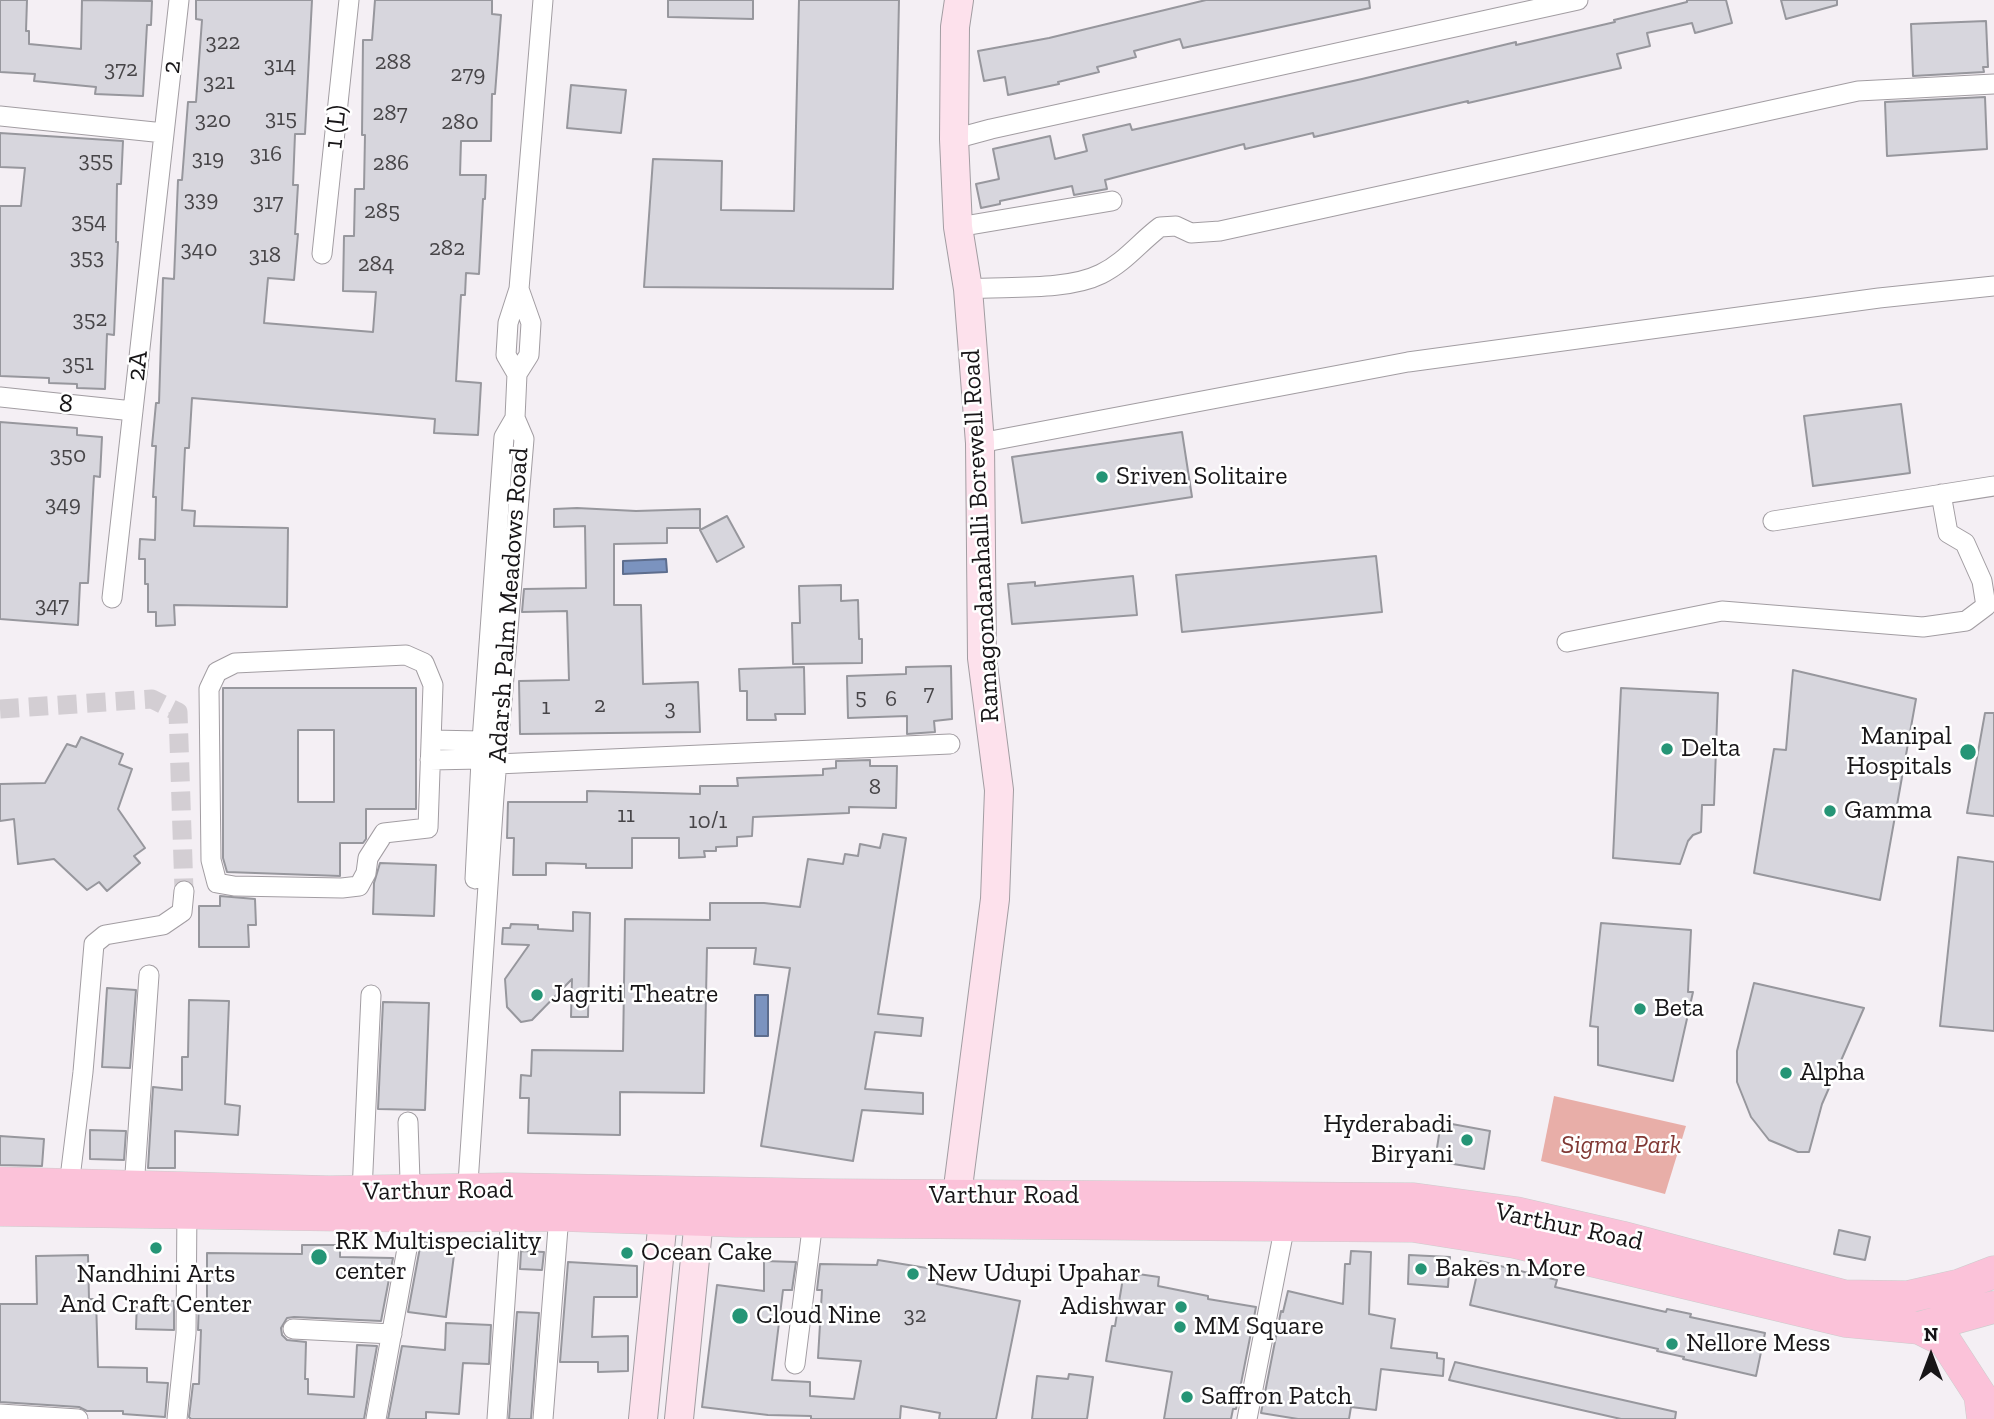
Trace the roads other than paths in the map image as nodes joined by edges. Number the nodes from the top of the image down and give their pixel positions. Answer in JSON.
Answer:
{"nodes":[{"id":1,"x":179,"y":0,"type":"edge"},
{"id":2,"x":349,"y":0,"type":"edge"},
{"id":3,"x":543,"y":0,"type":"edge"},
{"id":4,"x":959,"y":0,"type":"edge"},
{"id":5,"x":1578,"y":0,"type":"edge"},
{"id":6,"x":1994,"y":83,"type":"edge"},
{"id":7,"x":0,"y":116,"type":"edge"},
{"id":8,"x":164,"y":134,"type":"junction"},
{"id":9,"x":954,"y":139,"type":"junction"},
{"id":10,"x":1112,"y":201,"type":"dead end"},
{"id":11,"x":958,"y":227,"type":"junction"},
{"id":12,"x":322,"y":254,"type":"dead end"},
{"id":13,"x":1994,"y":286,"type":"edge"},
{"id":14,"x":968,"y":289,"type":"junction"},
{"id":15,"x":0,"y":397,"type":"edge"},
{"id":16,"x":133,"y":411,"type":"junction"},
{"id":17,"x":514,"y":418,"type":"junction"},
{"id":18,"x":980,"y":443,"type":"junction"},
{"id":19,"x":1994,"y":486,"type":"edge"},
{"id":20,"x":1941,"y":494,"type":"junction"},
{"id":21,"x":1773,"y":520,"type":"dead end"},
{"id":22,"x":112,"y":598,"type":"dead end"},
{"id":23,"x":1567,"y":642,"type":"dead end"},
{"id":24,"x":431,"y":740,"type":"junction"},
{"id":25,"x":950,"y":744,"type":"dead end"},
{"id":26,"x":487,"y":755,"type":"junction"},
{"id":27,"x":430,"y":760,"type":"junction"},
{"id":28,"x":184,"y":891,"type":"tunnel mouth"},
{"id":29,"x":149,"y":975,"type":"dead end"},
{"id":30,"x":371,"y":995,"type":"dead end"},
{"id":31,"x":408,"y":1122,"type":"dead end"},
{"id":32,"x":410,"y":1180,"type":"dead end"},
{"id":33,"x":0,"y":1184,"type":"edge"},
{"id":34,"x":69,"y":1186,"type":"junction"},
{"id":35,"x":134,"y":1188,"type":"junction"},
{"id":36,"x":362,"y":1192,"type":"junction"},
{"id":37,"x":957,"y":1195,"type":"junction"},
{"id":38,"x":187,"y":1201,"type":"junction"},
{"id":39,"x":329,"y":1203,"type":"junction"},
{"id":40,"x":463,"y":1204,"type":"junction"},
{"id":41,"x":0,"y":1209,"type":"edge"},
{"id":42,"x":511,"y":1215,"type":"junction"},
{"id":43,"x":559,"y":1215,"type":"junction"},
{"id":44,"x":413,"y":1216,"type":"junction"},
{"id":45,"x":663,"y":1219,"type":"junction"},
{"id":46,"x":699,"y":1219,"type":"junction"},
{"id":47,"x":813,"y":1221,"type":"junction"},
{"id":48,"x":1285,"y":1225,"type":"junction"},
{"id":49,"x":1994,"y":1272,"type":"edge"},
{"id":50,"x":1994,"y":1307,"type":"edge"},
{"id":51,"x":1919,"y":1328,"type":"junction"},
{"id":52,"x":293,"y":1329,"type":"dead end"},
{"id":53,"x":392,"y":1334,"type":"junction"},
{"id":54,"x":795,"y":1364,"type":"dead end"},
{"id":55,"x":1994,"y":1409,"type":"edge"},
{"id":56,"x":0,"y":1415,"type":"edge"},
{"id":57,"x":78,"y":1419,"type":"edge"},
{"id":58,"x":177,"y":1419,"type":"edge"},
{"id":59,"x":376,"y":1419,"type":"edge"},
{"id":60,"x":497,"y":1419,"type":"edge"},
{"id":61,"x":543,"y":1419,"type":"edge"},
{"id":62,"x":643,"y":1419,"type":"edge"},
{"id":63,"x":679,"y":1419,"type":"edge"},
{"id":64,"x":1247,"y":1419,"type":"edge"},
{"id":65,"x":1983,"y":1419,"type":"edge"}],
"edges":[{"from":1,"to":8,"type":"street","name":"2"},
{"from":2,"to":12,"type":"street","name":"1 (L)"},
{"from":3,"to":17,"type":"street"},
{"from":4,"to":9,"type":"street","name":"Ramagondanahalli Borewell Road"},
{"from":5,"to":9,"type":"street"},
{"from":6,"to":14,"type":"street"},
{"from":7,"to":8,"type":"street"},
{"from":8,"to":16,"type":"street","name":"2A"},
{"from":9,"to":11,"type":"street","name":"Ramagondanahalli Borewell Road"},
{"from":10,"to":11,"type":"street"},
{"from":11,"to":14,"type":"street","name":"Ramagondanahalli Borewell Road"},
{"from":13,"to":18,"type":"street"},
{"from":14,"to":18,"type":"street","name":"Ramagondanahalli Borewell Road"},
{"from":15,"to":16,"type":"street","name":"8"},
{"from":16,"to":22,"type":"street","name":"2A"},
{"from":17,"to":26,"type":"street","name":"Adarsh Palm Meadows Road"},
{"from":17,"to":26,"type":"street","name":"Adarsh Palm Meadows Road"},
{"from":18,"to":37,"type":"street","name":"Ramagondanahalli Borewell Road"},
{"from":19,"to":20,"type":"street"},
{"from":20,"to":21,"type":"street"},
{"from":20,"to":23,"type":"street"},
{"from":24,"to":26,"type":"street"},
{"from":24,"to":27,"type":"street"},
{"from":24,"to":27,"type":"street"},
{"from":25,"to":26,"type":"street"},
{"from":26,"to":27,"type":"street"},
{"from":26,"to":40,"type":"street","name":"Adarsh Palm Meadows Road"},
{"from":28,"to":34,"type":"street"},
{"from":29,"to":35,"type":"street"},
{"from":30,"to":36,"type":"street"},
{"from":31,"to":32,"type":"street"},
{"from":33,"to":34,"type":"main road","name":"Varthur Road"},
{"from":34,"to":35,"type":"main road","name":"Varthur Road"},
{"from":35,"to":38,"type":"main road","name":"Varthur Road"},
{"from":36,"to":39,"type":"main road","name":"Varthur Road"},
{"from":36,"to":40,"type":"main road","name":"Varthur Road"},
{"from":37,"to":40,"type":"main road","name":"Varthur Road"},
{"from":37,"to":49,"type":"main road","name":"Varthur Road"},
{"from":38,"to":39,"type":"main road","name":"Varthur Road"},
{"from":38,"to":41,"type":"main road","name":"Varthur Road"},
{"from":38,"to":58,"type":"street"},
{"from":39,"to":44,"type":"main road","name":"Varthur Road"},
{"from":40,"to":42,"type":"main road","name":"Varthur Road"},
{"from":40,"to":44,"type":"main road","name":"Varthur Road"},
{"from":42,"to":43,"type":"main road","name":"Varthur Road"},
{"from":42,"to":60,"type":"street"},
{"from":43,"to":45,"type":"main road","name":"Varthur Road"},
{"from":43,"to":61,"type":"street"},
{"from":44,"to":53,"type":"street"},
{"from":45,"to":46,"type":"main road","name":"Varthur Road"},
{"from":45,"to":62,"type":"street"},
{"from":46,"to":47,"type":"main road","name":"Varthur Road"},
{"from":46,"to":63,"type":"street"},
{"from":47,"to":48,"type":"main road","name":"Varthur Road"},
{"from":47,"to":54,"type":"street"},
{"from":48,"to":51,"type":"main road","name":"Varthur Road"},
{"from":48,"to":64,"type":"street"},
{"from":50,"to":51,"type":"main road","name":"Varthur Road"},
{"from":51,"to":65,"type":"main road"},
{"from":52,"to":53,"type":"street"},
{"from":53,"to":59,"type":"street"},
{"from":55,"to":65,"type":"main road"},
{"from":56,"to":57,"type":"street"}]}
